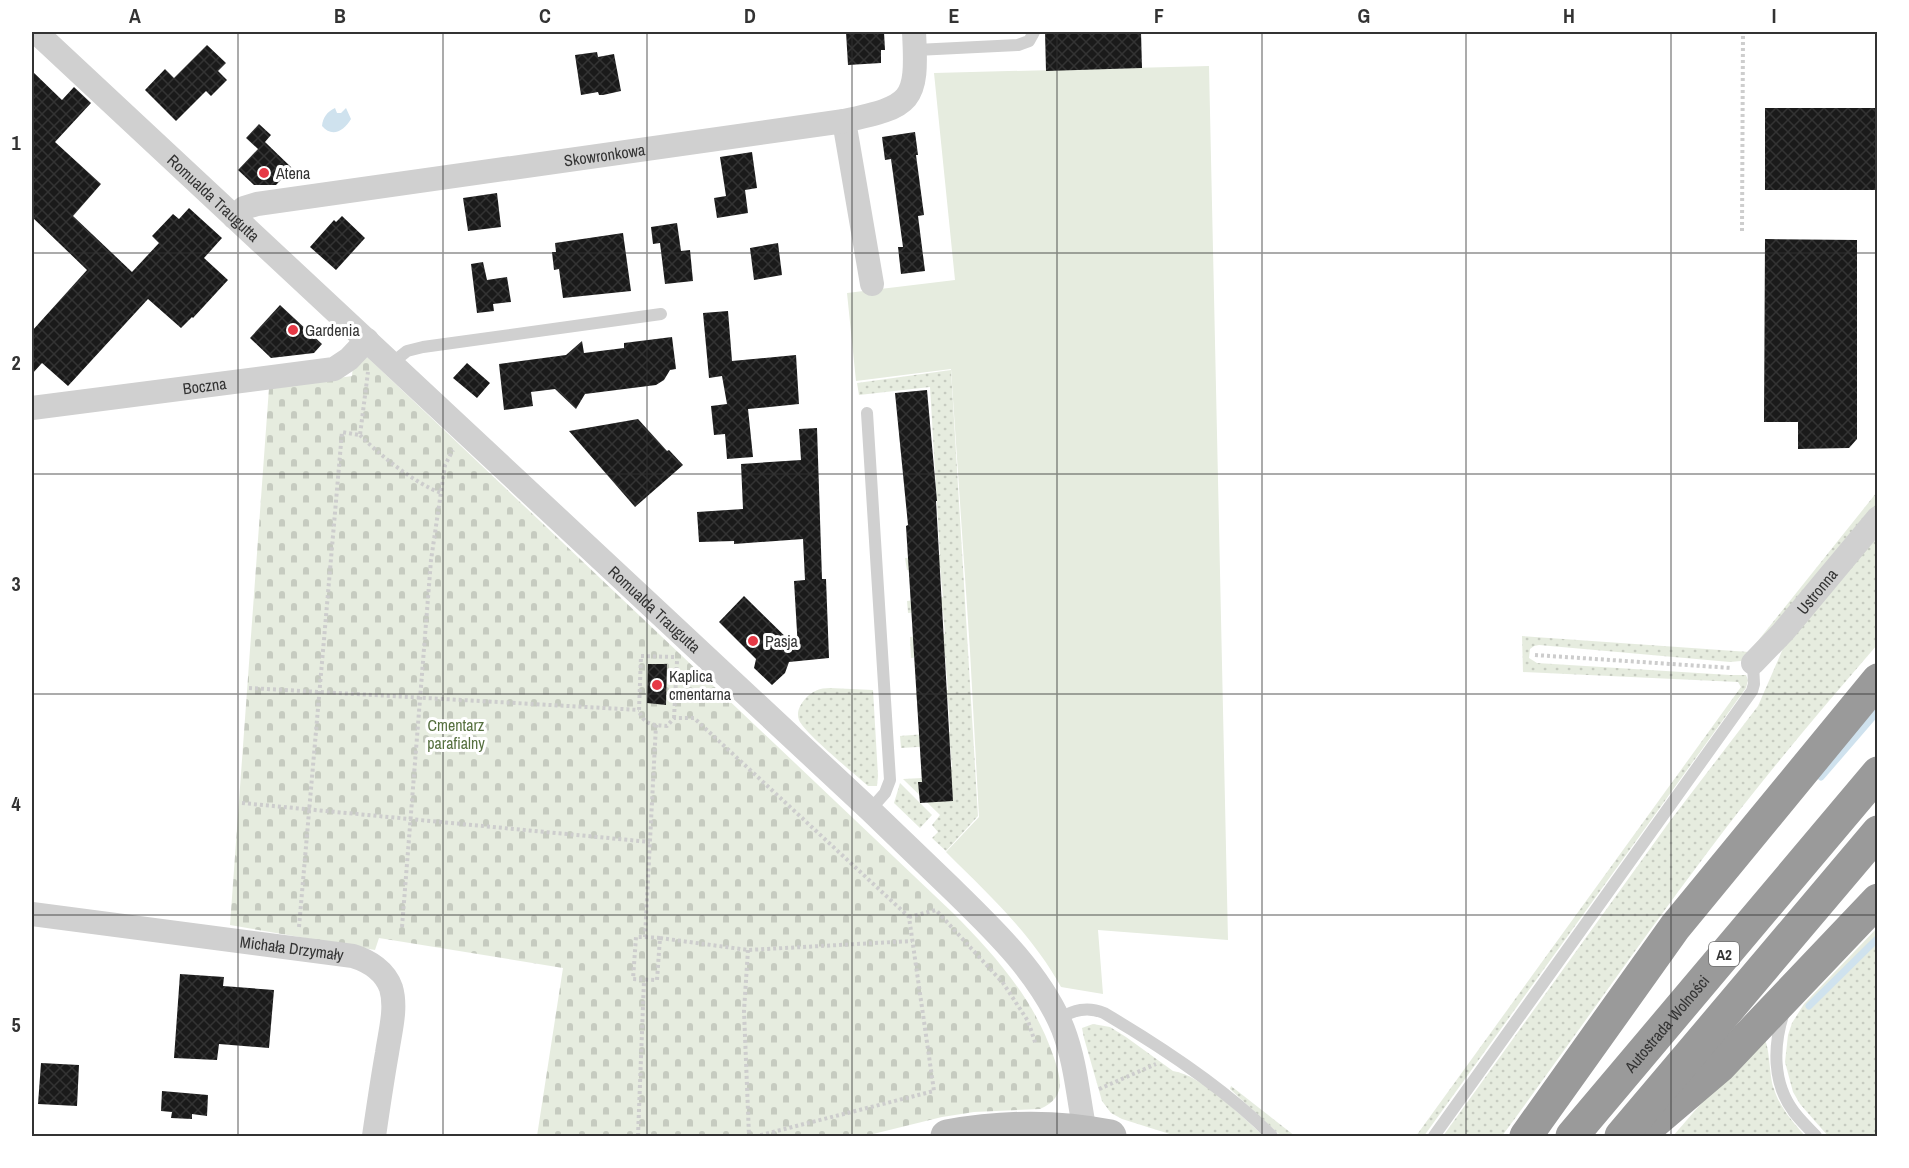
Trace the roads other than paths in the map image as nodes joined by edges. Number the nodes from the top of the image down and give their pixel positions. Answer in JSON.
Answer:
{"nodes":[{"id":1,"x":36,"y":32,"type":"edge"},
{"id":2,"x":1034,"y":32,"type":"edge"},
{"id":3,"x":915,"y":41,"type":"edge"},
{"id":4,"x":844,"y":121,"type":"junction"},
{"id":5,"x":234,"y":217,"type":"junction"},
{"id":6,"x":872,"y":284,"type":"dead end"},
{"id":7,"x":662,"y":314,"type":"dead end"},
{"id":8,"x":361,"y":347,"type":"junction"},
{"id":9,"x":392,"y":363,"type":"junction"},
{"id":10,"x":32,"y":408,"type":"edge"},
{"id":11,"x":867,"y":412,"type":"dead end"},
{"id":12,"x":1878,"y":518,"type":"edge"},
{"id":13,"x":1753,"y":663,"type":"joint"},
{"id":14,"x":1878,"y":680,"type":"edge"},
{"id":15,"x":1878,"y":773,"type":"edge"},
{"id":16,"x":870,"y":810,"type":"junction"},
{"id":17,"x":1878,"y":832,"type":"edge"},
{"id":18,"x":1878,"y":900,"type":"edge"},
{"id":19,"x":32,"y":914,"type":"edge"},
{"id":20,"x":1799,"y":983,"type":"junction"},
{"id":21,"x":1058,"y":1019,"type":"junction"},
{"id":22,"x":1094,"y":1135,"type":"edge"},
{"id":23,"x":374,"y":1137,"type":"edge"},
{"id":24,"x":947,"y":1137,"type":"edge"},
{"id":25,"x":1272,"y":1137,"type":"edge"},
{"id":26,"x":1434,"y":1137,"type":"edge"},
{"id":27,"x":1526,"y":1137,"type":"edge"},
{"id":28,"x":1572,"y":1137,"type":"edge"},
{"id":29,"x":1621,"y":1137,"type":"edge"},
{"id":30,"x":1636,"y":1137,"type":"edge"},
{"id":31,"x":1816,"y":1137,"type":"edge"}],
"edges":[{"from":1,"to":5,"type":"street","name":"Romualda Traugutta"},
{"from":2,"to":3,"type":"lane"},
{"from":3,"to":4,"type":"street","name":"Skowronkowa"},
{"from":4,"to":5,"type":"street","name":"Skowronkowa"},
{"from":4,"to":6,"type":"street"},
{"from":5,"to":8,"type":"street","name":"Romualda Traugutta"},
{"from":7,"to":9,"type":"lane"},
{"from":8,"to":9,"type":"street","name":"Romualda Traugutta"},
{"from":8,"to":10,"type":"street","name":"Boczna"},
{"from":9,"to":16,"type":"street","name":"Romualda Traugutta"},
{"from":11,"to":16,"type":"lane"},
{"from":12,"to":13,"type":"street","name":"Ustronna"},
{"from":13,"to":26,"type":"lane"},
{"from":14,"to":27,"type":"highway"},
{"from":15,"to":28,"type":"highway","name":"Autostrada Wolności","number":"A2"},
{"from":16,"to":21,"type":"street","name":"Romualda Traugutta"},
{"from":17,"to":29,"type":"highway","number":"A2"},
{"from":18,"to":20,"type":"highway"},
{"from":19,"to":23,"type":"street","name":"Michała Drzymały"},
{"from":20,"to":30,"type":"highway"},
{"from":20,"to":31,"type":"lane"},
{"from":21,"to":22,"type":"street","name":"Romualda Traugutta"},
{"from":21,"to":25,"type":"lane"},
{"from":22,"to":24,"type":"street"}]}
